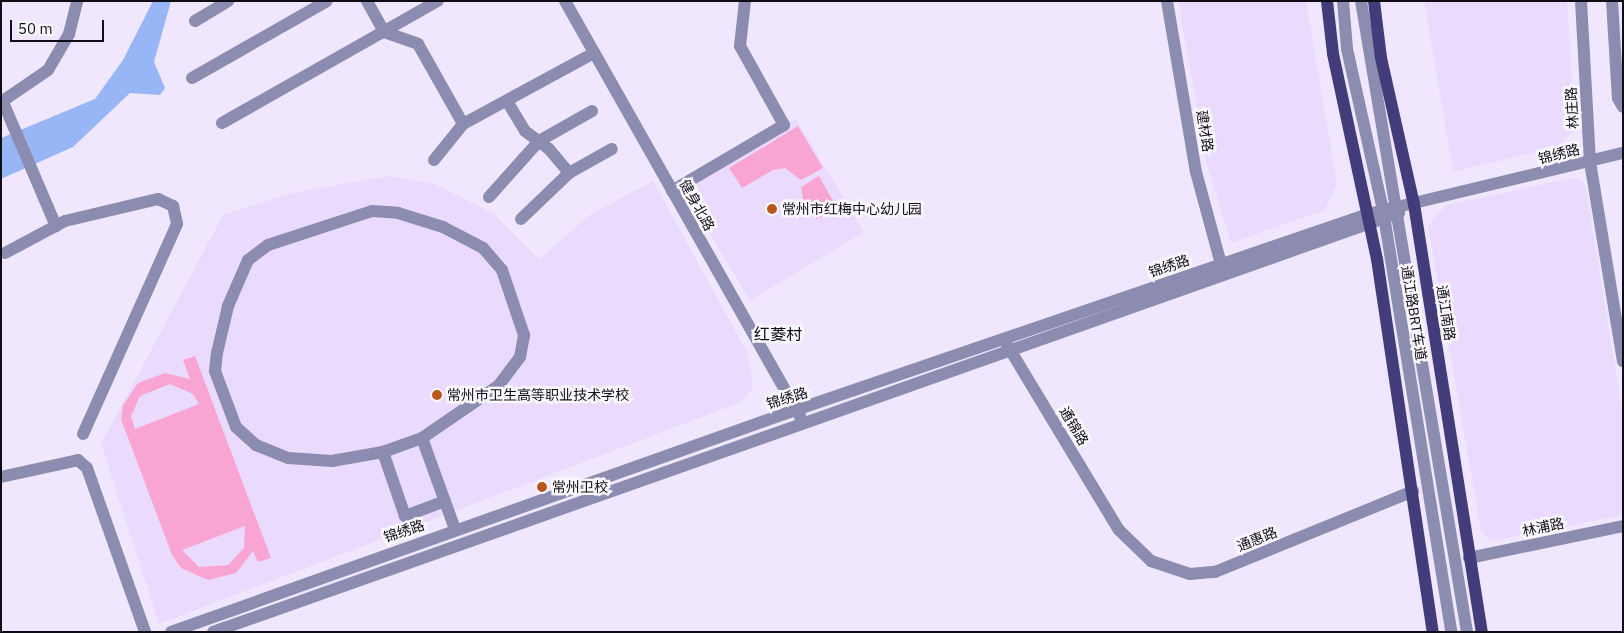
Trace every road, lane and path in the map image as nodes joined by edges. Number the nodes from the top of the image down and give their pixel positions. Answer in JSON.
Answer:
{"nodes":[{"id":1,"x":77,"y":1,"type":"edge"},
{"id":2,"x":228,"y":1,"type":"edge"},
{"id":3,"x":327,"y":1,"type":"edge"},
{"id":4,"x":367,"y":1,"type":"edge"},
{"id":5,"x":438,"y":1,"type":"edge"},
{"id":6,"x":565,"y":1,"type":"edge"},
{"id":7,"x":744,"y":1,"type":"edge"},
{"id":8,"x":1167,"y":1,"type":"edge"},
{"id":9,"x":1327,"y":1,"type":"edge"},
{"id":10,"x":1343,"y":1,"type":"edge"},
{"id":11,"x":1361,"y":1,"type":"edge"},
{"id":12,"x":1374,"y":1,"type":"edge"},
{"id":13,"x":1581,"y":1,"type":"edge"},
{"id":14,"x":1612,"y":1,"type":"edge"},
{"id":15,"x":195,"y":20,"type":"dead end"},
{"id":16,"x":384,"y":32,"type":"junction"},
{"id":17,"x":594,"y":53,"type":"junction"},
{"id":18,"x":192,"y":78,"type":"dead end"},
{"id":19,"x":507,"y":100,"type":"junction"},
{"id":20,"x":2,"y":102,"type":"edge"},
{"id":21,"x":1623,"y":107,"type":"edge"},
{"id":22,"x":592,"y":111,"type":"dead end"},
{"id":23,"x":222,"y":123,"type":"dead end"},
{"id":24,"x":463,"y":124,"type":"junction"},
{"id":25,"x":539,"y":141,"type":"junction"},
{"id":26,"x":612,"y":149,"type":"dead end"},
{"id":27,"x":1623,"y":153,"type":"edge"},
{"id":28,"x":434,"y":160,"type":"dead end"},
{"id":29,"x":1590,"y":162,"type":"junction"},
{"id":30,"x":569,"y":172,"type":"junction"},
{"id":31,"x":672,"y":192,"type":"junction"},
{"id":32,"x":489,"y":198,"type":"dead end"},
{"id":33,"x":1414,"y":204,"type":"junction"},
{"id":34,"x":1399,"y":209,"type":"junction"},
{"id":35,"x":1383,"y":214,"type":"junction"},
{"id":36,"x":521,"y":219,"type":"dead end"},
{"id":37,"x":1369,"y":219,"type":"junction"},
{"id":38,"x":56,"y":226,"type":"junction"},
{"id":39,"x":4,"y":253,"type":"dead end"},
{"id":40,"x":1221,"y":264,"type":"junction"},
{"id":41,"x":1006,"y":344,"type":"junction"},
{"id":42,"x":1623,"y":361,"type":"edge"},
{"id":43,"x":796,"y":410,"type":"junction"},
{"id":44,"x":804,"y":424,"type":"junction"},
{"id":45,"x":84,"y":434,"type":"dead end"},
{"id":46,"x":422,"y":438,"type":"junction"},
{"id":47,"x":383,"y":452,"type":"junction"},
{"id":48,"x":1,"y":477,"type":"edge"},
{"id":49,"x":1413,"y":491,"type":"junction"},
{"id":50,"x":445,"y":501,"type":"junction"},
{"id":51,"x":1623,"y":526,"type":"edge"},
{"id":52,"x":455,"y":529,"type":"junction"},
{"id":53,"x":1119,"y":530,"type":"joint"},
{"id":54,"x":1469,"y":558,"type":"junction"},
{"id":55,"x":145,"y":632,"type":"edge"},
{"id":56,"x":171,"y":632,"type":"edge"},
{"id":57,"x":213,"y":632,"type":"edge"},
{"id":58,"x":1433,"y":632,"type":"edge"},
{"id":59,"x":1451,"y":632,"type":"edge"},
{"id":60,"x":1467,"y":632,"type":"edge"},
{"id":61,"x":1482,"y":632,"type":"edge"}],
"edges":[{"from":1,"to":20,"type":"street"},
{"from":2,"to":15,"type":"street"},
{"from":3,"to":18,"type":"street"},
{"from":4,"to":16,"type":"street"},
{"from":5,"to":16,"type":"street"},
{"from":6,"to":17,"type":"street","name":"健身北路"},
{"from":7,"to":31,"type":"street"},
{"from":8,"to":40,"type":"street","name":"建材路"},
{"from":9,"to":37,"type":"main road"},
{"from":10,"to":35,"type":"street","name":"通江路BRT车道"},
{"from":11,"to":34,"type":"street","name":"通江路BRT车道"},
{"from":12,"to":33,"type":"main road","name":"通江南路"},
{"from":13,"to":29,"type":"street","name":"林庄路"},
{"from":14,"to":21,"type":"street"},
{"from":16,"to":23,"type":"street"},
{"from":16,"to":24,"type":"street"},
{"from":17,"to":19,"type":"street"},
{"from":17,"to":31,"type":"street","name":"健身北路"},
{"from":19,"to":24,"type":"street"},
{"from":19,"to":25,"type":"street"},
{"from":20,"to":38,"type":"street"},
{"from":22,"to":25,"type":"street"},
{"from":24,"to":28,"type":"street"},
{"from":25,"to":30,"type":"street"},
{"from":25,"to":32,"type":"street"},
{"from":26,"to":30,"type":"street"},
{"from":27,"to":29,"type":"street","name":"锦绣路"},
{"from":29,"to":33,"type":"street","name":"锦绣路"},
{"from":29,"to":42,"type":"street","name":"林庄路"},
{"from":30,"to":36,"type":"street"},
{"from":31,"to":43,"type":"street","name":"健身北路"},
{"from":33,"to":34,"type":"street","name":"锦绣路"},
{"from":33,"to":54,"type":"main road","name":"通江南路"},
{"from":34,"to":35,"type":"street","name":"锦绣路"},
{"from":34,"to":60,"type":"street","name":"通江路BRT车道"},
{"from":35,"to":37,"type":"street","name":"锦绣路"},
{"from":35,"to":59,"type":"street","name":"通江路BRT车道"},
{"from":37,"to":40,"type":"street","name":"锦绣路"},
{"from":37,"to":41,"type":"street","name":"锦绣路"},
{"from":37,"to":49,"type":"main road"},
{"from":38,"to":39,"type":"street"},
{"from":38,"to":45,"type":"street"},
{"from":40,"to":41,"type":"street","name":"锦绣路"},
{"from":41,"to":43,"type":"street","name":"锦绣路"},
{"from":41,"to":44,"type":"street","name":"锦绣路"},
{"from":41,"to":53,"type":"street","name":"通锦路"},
{"from":43,"to":44,"type":"street","name":"健身北路"},
{"from":43,"to":52,"type":"street","name":"锦绣路"},
{"from":44,"to":57,"type":"street","name":"锦绣路"},
{"from":46,"to":47,"type":"street"},
{"from":46,"to":47,"type":"street"},
{"from":46,"to":50,"type":"street"},
{"from":47,"to":50,"type":"street"},
{"from":48,"to":55,"type":"street"},
{"from":49,"to":53,"type":"street","name":"通惠路"},
{"from":49,"to":58,"type":"main road"},
{"from":50,"to":52,"type":"street"},
{"from":51,"to":54,"type":"street","name":"林浦路"},
{"from":52,"to":56,"type":"street","name":"锦绣路"},
{"from":54,"to":61,"type":"main road","name":"通江南路"}]}
